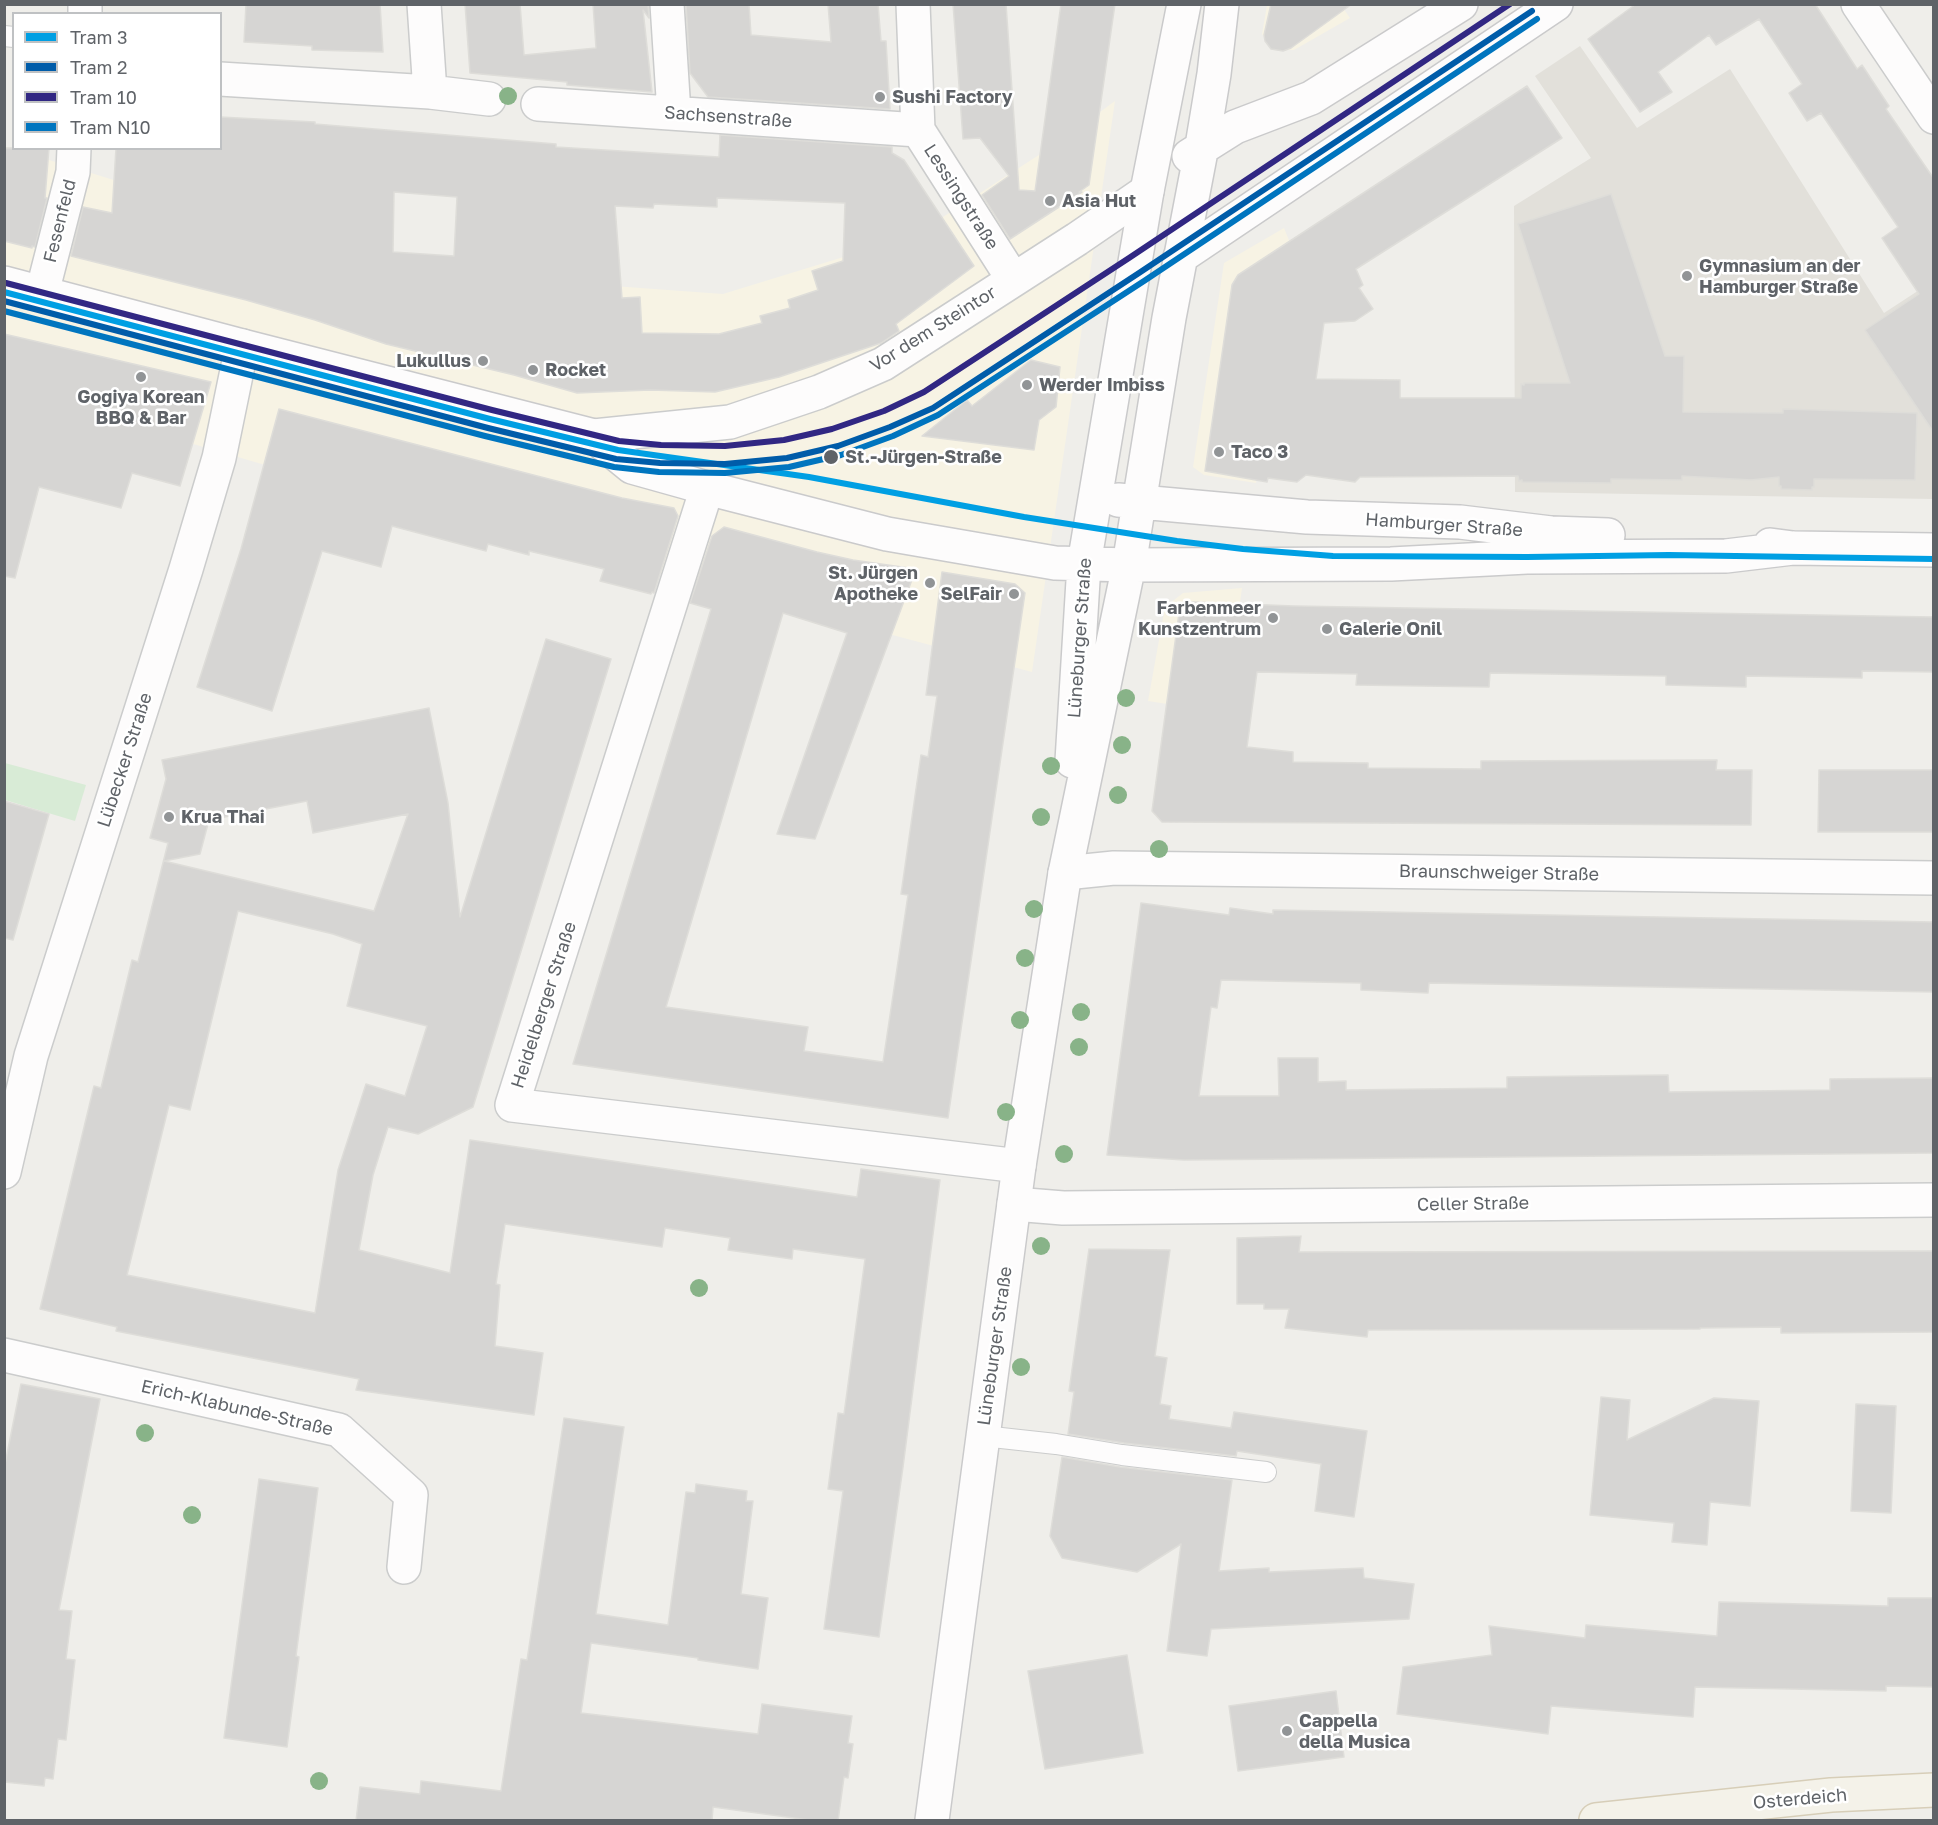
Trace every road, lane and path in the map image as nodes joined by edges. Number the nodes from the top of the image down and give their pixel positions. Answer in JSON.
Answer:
{"nodes":[{"id":1,"x":424,"y":4,"type":"edge"},
{"id":2,"x":667,"y":4,"type":"edge"},
{"id":3,"x":913,"y":4,"type":"edge"},
{"id":4,"x":1184,"y":4,"type":"edge"},
{"id":5,"x":1222,"y":4,"type":"edge"},
{"id":6,"x":1461,"y":4,"type":"edge"},
{"id":7,"x":1556,"y":4,"type":"edge"},
{"id":8,"x":1858,"y":4,"type":"edge"},
{"id":9,"x":222,"y":79,"type":"edge"},
{"id":10,"x":430,"y":92,"type":"junction"},
{"id":11,"x":489,"y":99,"type":"dead end"},
{"id":12,"x":538,"y":104,"type":"dead end"},
{"id":13,"x":674,"y":113,"type":"junction"},
{"id":14,"x":1934,"y":117,"type":"edge"},
{"id":15,"x":918,"y":130,"type":"junction"},
{"id":16,"x":1202,"y":146,"type":"junction"},
{"id":17,"x":74,"y":150,"type":"edge"},
{"id":18,"x":1147,"y":191,"type":"junction"},
{"id":19,"x":1180,"y":257,"type":"junction"},
{"id":20,"x":1013,"y":279,"type":"junction"},
{"id":21,"x":4,"y":283,"type":"edge"},
{"id":22,"x":42,"y":293,"type":"junction"},
{"id":23,"x":242,"y":346,"type":"junction"},
{"id":24,"x":594,"y":436,"type":"junction"},
{"id":25,"x":707,"y":488,"type":"junction"},
{"id":26,"x":1095,"y":498,"type":"junction"},
{"id":27,"x":1139,"y":502,"type":"junction"},
{"id":28,"x":1793,"y":548,"type":"junction"},
{"id":29,"x":1934,"y":550,"type":"edge"},
{"id":30,"x":1083,"y":564,"type":"junction"},
{"id":31,"x":1129,"y":565,"type":"junction"},
{"id":32,"x":1065,"y":873,"type":"junction"},
{"id":33,"x":1934,"y":878,"type":"edge"},
{"id":34,"x":1019,"y":1167,"type":"junction"},
{"id":35,"x":4,"y":1172,"type":"edge"},
{"id":36,"x":1934,"y":1200,"type":"edge"},
{"id":37,"x":1014,"y":1204,"type":"junction"},
{"id":38,"x":4,"y":1355,"type":"edge"},
{"id":39,"x":983,"y":1436,"type":"junction"},
{"id":40,"x":1266,"y":1472,"type":"dead end"},
{"id":41,"x":404,"y":1567,"type":"dead end"},
{"id":42,"x":1934,"y":1790,"type":"edge"},
{"id":43,"x":932,"y":1821,"type":"edge"},
{"id":44,"x":1596,"y":1821,"type":"edge"}],
"edges":[{"from":1,"to":10,"type":"street"},
{"from":2,"to":13,"type":"street"},
{"from":3,"to":15,"type":"street","name":"Lessingstraße"},
{"from":4,"to":18,"type":"street","name":"Lüneburger Straße"},
{"from":5,"to":16,"type":"street","name":"Lüneburger Straße"},
{"from":6,"to":16,"type":"street","name":"Vor dem Steintor"},
{"from":7,"to":19,"type":"street"},
{"from":8,"to":14,"type":"street"},
{"from":9,"to":10,"type":"street"},
{"from":10,"to":11,"type":"street"},
{"from":12,"to":13,"type":"street","name":"Sachsenstraße"},
{"from":13,"to":15,"type":"street","name":"Sachsenstraße"},
{"from":15,"to":20,"type":"street","name":"Lessingstraße"},
{"from":16,"to":18,"type":"street","name":"Vor dem Steintor"},
{"from":16,"to":19,"type":"street","name":"Lüneburger Straße"},
{"from":17,"to":22,"type":"street","name":"Fesenfeld"},
{"from":18,"to":20,"type":"street","name":"Vor dem Steintor"},
{"from":18,"to":26,"type":"street","name":"Lüneburger Straße"},
{"from":19,"to":27,"type":"street","name":"Lüneburger Straße"},
{"from":20,"to":24,"type":"street","name":"Vor dem Steintor"},
{"from":21,"to":22,"type":"street","name":"Vor dem Steintor"},
{"from":22,"to":23,"type":"street","name":"Vor dem Steintor"},
{"from":23,"to":24,"type":"street","name":"Vor dem Steintor"},
{"from":23,"to":35,"type":"street","name":"Lübecker Straße"},
{"from":24,"to":25,"type":"street","name":"Vor dem Steintor"},
{"from":25,"to":30,"type":"street","name":"Vor dem Steintor"},
{"from":25,"to":34,"type":"street","name":"Heidelberger Straße"},
{"from":26,"to":27,"type":"street","name":"Hamburger Straße"},
{"from":26,"to":30,"type":"street","name":"Lüneburger Straße"},
{"from":27,"to":28,"type":"street","name":"Hamburger Straße"},
{"from":27,"to":31,"type":"street","name":"Lüneburger Straße"},
{"from":28,"to":29,"type":"street","name":"Hamburger Straße"},
{"from":28,"to":31,"type":"street","name":"Hamburger Straße"},
{"from":30,"to":31,"type":"street","name":"Hamburger Straße"},
{"from":30,"to":32,"type":"street","name":"Lüneburger Straße"},
{"from":31,"to":32,"type":"street","name":"Lüneburger Straße"},
{"from":32,"to":33,"type":"street","name":"Braunschweiger Straße"},
{"from":32,"to":34,"type":"street","name":"Lüneburger Straße"},
{"from":34,"to":37,"type":"street","name":"Lüneburger Straße"},
{"from":36,"to":37,"type":"street","name":"Celler Straße"},
{"from":37,"to":39,"type":"street","name":"Lüneburger Straße"},
{"from":38,"to":41,"type":"street","name":"Erich-Klabunde-Straße"},
{"from":39,"to":40,"type":"lane"},
{"from":39,"to":43,"type":"street","name":"Lüneburger Straße"},
{"from":42,"to":44,"type":"main road","name":"Osterdeich"}]}
